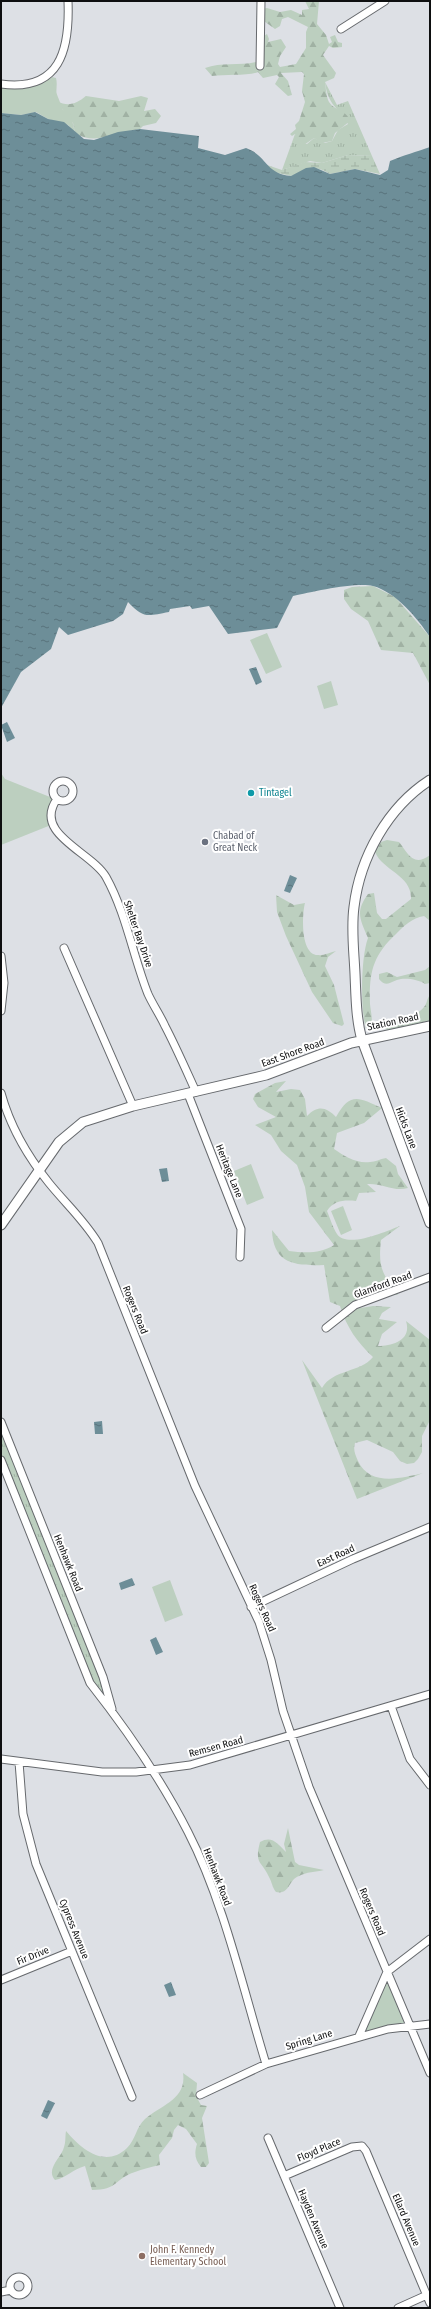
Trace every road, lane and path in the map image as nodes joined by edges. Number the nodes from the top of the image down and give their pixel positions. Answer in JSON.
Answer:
{"nodes":[{"id":1,"x":68,"y":1,"type":"edge"},
{"id":2,"x":261,"y":1,"type":"edge"},
{"id":3,"x":385,"y":1,"type":"edge"},
{"id":4,"x":342,"y":29,"type":"dead end"},
{"id":5,"x":260,"y":66,"type":"dead end"},
{"id":6,"x":1,"y":84,"type":"edge"},
{"id":7,"x":430,"y":780,"type":"edge"},
{"id":8,"x":57,"y":799,"type":"dead end"},
{"id":9,"x":64,"y":948,"type":"dead end"},
{"id":10,"x":1,"y":956,"type":"edge"},
{"id":11,"x":1,"y":1011,"type":"edge"},
{"id":12,"x":430,"y":1026,"type":"edge"},
{"id":13,"x":362,"y":1040,"type":"junction"},
{"id":14,"x":1,"y":1093,"type":"edge"},
{"id":15,"x":192,"y":1093,"type":"junction"},
{"id":16,"x":133,"y":1106,"type":"junction"},
{"id":17,"x":40,"y":1169,"type":"junction"},
{"id":18,"x":430,"y":1223,"type":"edge"},
{"id":19,"x":1,"y":1225,"type":"edge"},
{"id":20,"x":240,"y":1256,"type":"dead end"},
{"id":21,"x":430,"y":1278,"type":"edge"},
{"id":22,"x":326,"y":1328,"type":"dead end"},
{"id":23,"x":1,"y":1422,"type":"edge"},
{"id":24,"x":1,"y":1460,"type":"edge"},
{"id":25,"x":34,"y":1505,"type":"junction"},
{"id":26,"x":21,"y":1511,"type":"junction"},
{"id":27,"x":430,"y":1527,"type":"edge"},
{"id":28,"x":251,"y":1607,"type":"junction"},
{"id":29,"x":430,"y":1694,"type":"edge"},
{"id":30,"x":391,"y":1706,"type":"junction"},
{"id":31,"x":114,"y":1713,"type":"junction"},
{"id":32,"x":291,"y":1736,"type":"junction"},
{"id":33,"x":1,"y":1759,"type":"edge"},
{"id":34,"x":19,"y":1762,"type":"junction"},
{"id":35,"x":153,"y":1770,"type":"junction"},
{"id":36,"x":430,"y":1785,"type":"edge"},
{"id":37,"x":430,"y":1939,"type":"edge"},
{"id":38,"x":72,"y":1951,"type":"junction"},
{"id":39,"x":387,"y":1972,"type":"junction"},
{"id":40,"x":1,"y":1980,"type":"edge"},
{"id":41,"x":430,"y":2024,"type":"edge"},
{"id":42,"x":410,"y":2027,"type":"junction"},
{"id":43,"x":359,"y":2036,"type":"junction"},
{"id":44,"x":266,"y":2064,"type":"junction"},
{"id":45,"x":430,"y":2073,"type":"edge"},
{"id":46,"x":200,"y":2095,"type":"dead end"},
{"id":47,"x":132,"y":2097,"type":"dead end"},
{"id":48,"x":268,"y":2138,"type":"dead end"},
{"id":49,"x":362,"y":2146,"type":"joint"},
{"id":50,"x":284,"y":2176,"type":"junction"},
{"id":51,"x":11,"y":2290,"type":"dead end"},
{"id":52,"x":1,"y":2292,"type":"edge"},
{"id":53,"x":428,"y":2299,"type":"edge"},
{"id":54,"x":340,"y":2308,"type":"edge"},
{"id":55,"x":398,"y":2308,"type":"edge"}],
"edges":[{"from":1,"to":6,"type":"street"},
{"from":2,"to":5,"type":"street"},
{"from":3,"to":4,"type":"street"},
{"from":7,"to":13,"type":"main road"},
{"from":8,"to":15,"type":"street","name":"Shelter Bay Drive"},
{"from":9,"to":16,"type":"street"},
{"from":10,"to":11,"type":"street"},
{"from":12,"to":13,"type":"main road","name":"Station Road"},
{"from":13,"to":15,"type":"main road","name":"East Shore Road"},
{"from":13,"to":18,"type":"main road","name":"Hicks Lane"},
{"from":14,"to":17,"type":"street","name":"Rogers Road"},
{"from":15,"to":16,"type":"main road","name":"East Shore Road"},
{"from":15,"to":20,"type":"street","name":"Heritage Lane"},
{"from":16,"to":17,"type":"main road","name":"East Shore Road"},
{"from":17,"to":19,"type":"main road","name":"East Shore Road"},
{"from":17,"to":28,"type":"street","name":"Rogers Road"},
{"from":21,"to":22,"type":"street","name":"Glamford Road"},
{"from":23,"to":25,"type":"street","name":"Henhawk Road"},
{"from":24,"to":26,"type":"street","name":"Henhawk Road"},
{"from":25,"to":26,"type":"street"},
{"from":25,"to":31,"type":"street","name":"Henhawk Road"},
{"from":26,"to":31,"type":"street","name":"Henhawk Road"},
{"from":27,"to":28,"type":"street","name":"East Road"},
{"from":28,"to":32,"type":"street","name":"Rogers Road"},
{"from":29,"to":30,"type":"street","name":"Remsen Road"},
{"from":30,"to":32,"type":"street","name":"Remsen Road"},
{"from":30,"to":36,"type":"street"},
{"from":31,"to":35,"type":"street","name":"Henhawk Road"},
{"from":32,"to":35,"type":"street","name":"Remsen Road"},
{"from":32,"to":39,"type":"street","name":"Rogers Road"},
{"from":33,"to":34,"type":"street","name":"Remsen Road"},
{"from":34,"to":35,"type":"street","name":"Remsen Road"},
{"from":34,"to":38,"type":"street","name":"Cypress Avenue"},
{"from":35,"to":44,"type":"street","name":"Henhawk Road"},
{"from":37,"to":39,"type":"street"},
{"from":38,"to":40,"type":"street","name":"Fir Drive"},
{"from":38,"to":47,"type":"street","name":"Cypress Avenue"},
{"from":39,"to":42,"type":"street","name":"Rogers Road"},
{"from":39,"to":43,"type":"street"},
{"from":41,"to":42,"type":"street","name":"Spring Lane"},
{"from":42,"to":43,"type":"street","name":"Spring Lane"},
{"from":42,"to":45,"type":"street","name":"Rogers Road"},
{"from":43,"to":44,"type":"street","name":"Spring Lane"},
{"from":44,"to":46,"type":"street","name":"Spring Lane"},
{"from":48,"to":50,"type":"street","name":"Hayden Avenue"},
{"from":49,"to":50,"type":"street","name":"Floyd Place"},
{"from":49,"to":53,"type":"street","name":"Ellard Avenue"},
{"from":50,"to":54,"type":"street","name":"Hayden Avenue"},
{"from":51,"to":52,"type":"street"},
{"from":53,"to":55,"type":"street"}]}
